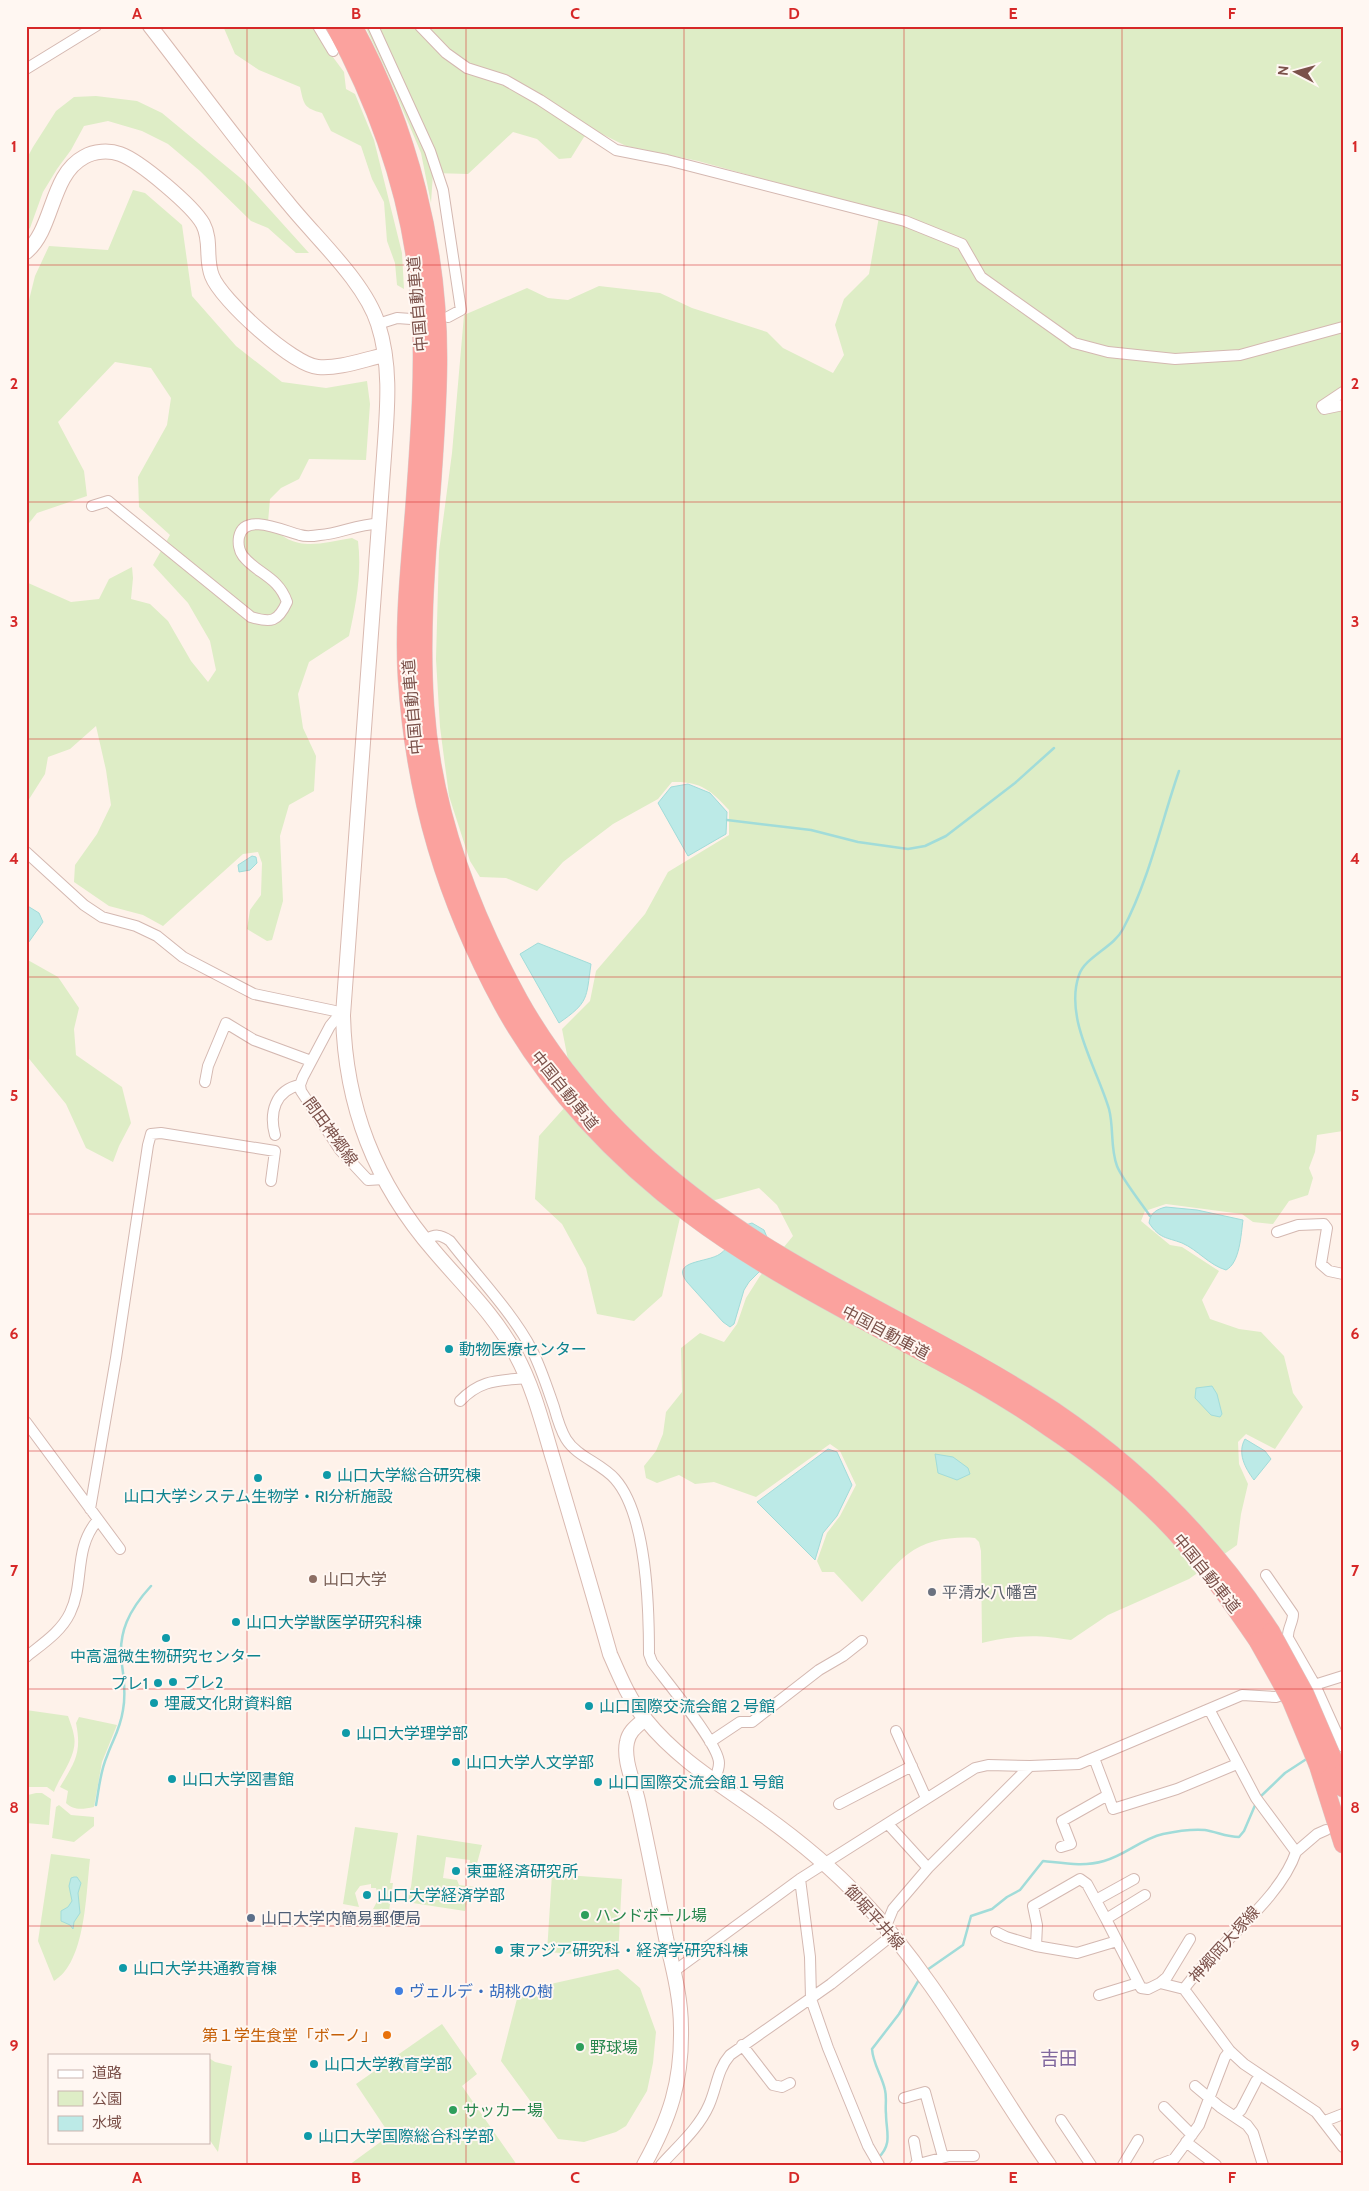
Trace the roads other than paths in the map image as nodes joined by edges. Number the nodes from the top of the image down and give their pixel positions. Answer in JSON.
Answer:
{"nodes":[{"id":1,"x":96,"y":26,"type":"edge"},
{"id":2,"x":150,"y":26,"type":"edge"},
{"id":3,"x":318,"y":26,"type":"edge"},
{"id":4,"x":335,"y":26,"type":"edge"},
{"id":5,"x":353,"y":26,"type":"edge"},
{"id":6,"x":373,"y":26,"type":"edge"},
{"id":7,"x":420,"y":26,"type":"edge"},
{"id":8,"x":334,"y":51,"type":"dead end"},
{"id":9,"x":26,"y":68,"type":"edge"},
{"id":10,"x":26,"y":252,"type":"edge"},
{"id":11,"x":448,"y":317,"type":"dead end"},
{"id":12,"x":411,"y":318,"type":"dead end"},
{"id":13,"x":378,"y":324,"type":"junction"},
{"id":14,"x":1343,"y":327,"type":"edge"},
{"id":15,"x":385,"y":355,"type":"junction"},
{"id":16,"x":1343,"y":392,"type":"edge"},
{"id":17,"x":1343,"y":405,"type":"edge"},
{"id":18,"x":92,"y":506,"type":"dead end"},
{"id":19,"x":380,"y":524,"type":"junction"},
{"id":20,"x":26,"y":852,"type":"edge"},
{"id":21,"x":341,"y":1015,"type":"junction"},
{"id":22,"x":311,"y":1061,"type":"junction"},
{"id":23,"x":205,"y":1082,"type":"dead end"},
{"id":24,"x":300,"y":1085,"type":"junction"},
{"id":25,"x":275,"y":1136,"type":"dead end"},
{"id":26,"x":384,"y":1179,"type":"junction"},
{"id":27,"x":271,"y":1181,"type":"dead end"},
{"id":28,"x":723,"y":1228,"type":"junction"},
{"id":29,"x":1277,"y":1232,"type":"dead end"},
{"id":30,"x":425,"y":1240,"type":"junction"},
{"id":31,"x":1343,"y":1274,"type":"edge"},
{"id":32,"x":527,"y":1378,"type":"junction"},
{"id":33,"x":460,"y":1401,"type":"dead end"},
{"id":34,"x":26,"y":1422,"type":"edge"},
{"id":35,"x":90,"y":1508,"type":"junction"},
{"id":36,"x":97,"y":1521,"type":"junction"},
{"id":37,"x":120,"y":1549,"type":"dead end"},
{"id":38,"x":1266,"y":1575,"type":"dead end"},
{"id":39,"x":862,"y":1641,"type":"dead end"},
{"id":40,"x":26,"y":1657,"type":"edge"},
{"id":41,"x":1343,"y":1676,"type":"edge"},
{"id":42,"x":1315,"y":1685,"type":"junction"},
{"id":43,"x":1209,"y":1708,"type":"junction"},
{"id":44,"x":645,"y":1719,"type":"junction"},
{"id":45,"x":896,"y":1731,"type":"dead end"},
{"id":46,"x":710,"y":1742,"type":"junction"},
{"id":47,"x":1331,"y":1757,"type":"edge"},
{"id":48,"x":1094,"y":1758,"type":"junction"},
{"id":49,"x":1237,"y":1764,"type":"junction"},
{"id":50,"x":912,"y":1766,"type":"junction"},
{"id":51,"x":1030,"y":1766,"type":"junction"},
{"id":52,"x":713,"y":1781,"type":"junction"},
{"id":53,"x":1343,"y":1788,"type":"edge"},
{"id":54,"x":1108,"y":1795,"type":"junction"},
{"id":55,"x":926,"y":1798,"type":"junction"},
{"id":56,"x":839,"y":1804,"type":"dead end"},
{"id":57,"x":888,"y":1824,"type":"junction"},
{"id":58,"x":1326,"y":1830,"type":"dead end"},
{"id":59,"x":1343,"y":1844,"type":"edge"},
{"id":60,"x":1061,"y":1847,"type":"dead end"},
{"id":61,"x":1296,"y":1852,"type":"junction"},
{"id":62,"x":825,"y":1864,"type":"junction"},
{"id":63,"x":928,"y":1868,"type":"junction"},
{"id":64,"x":800,"y":1879,"type":"junction"},
{"id":65,"x":1134,"y":1879,"type":"dead end"},
{"id":66,"x":1145,"y":1895,"type":"dead end"},
{"id":67,"x":1096,"y":1900,"type":"junction"},
{"id":68,"x":1106,"y":1919,"type":"junction"},
{"id":69,"x":886,"y":1926,"type":"junction"},
{"id":70,"x":996,"y":1932,"type":"dead end"},
{"id":71,"x":1190,"y":1939,"type":"dead end"},
{"id":72,"x":1116,"y":1941,"type":"junction"},
{"id":73,"x":1036,"y":1946,"type":"junction"},
{"id":74,"x":674,"y":1972,"type":"junction"},
{"id":75,"x":1138,"y":1983,"type":"junction"},
{"id":76,"x":1160,"y":1983,"type":"junction"},
{"id":77,"x":1184,"y":1989,"type":"junction"},
{"id":78,"x":1100,"y":1995,"type":"dead end"},
{"id":79,"x":811,"y":1998,"type":"junction"},
{"id":80,"x":742,"y":2045,"type":"junction"},
{"id":81,"x":1230,"y":2051,"type":"junction"},
{"id":82,"x":1256,"y":2081,"type":"dead end"},
{"id":83,"x":790,"y":2083,"type":"dead end"},
{"id":84,"x":1195,"y":2086,"type":"dead end"},
{"id":85,"x":904,"y":2098,"type":"dead end"},
{"id":86,"x":1210,"y":2099,"type":"junction"},
{"id":87,"x":1164,"y":2107,"type":"dead end"},
{"id":88,"x":1343,"y":2114,"type":"edge"},
{"id":89,"x":1235,"y":2116,"type":"junction"},
{"id":90,"x":1061,"y":2120,"type":"dead end"},
{"id":91,"x":1325,"y":2121,"type":"junction"},
{"id":92,"x":1189,"y":2139,"type":"junction"},
{"id":93,"x":1138,"y":2140,"type":"dead end"},
{"id":94,"x":914,"y":2141,"type":"dead end"},
{"id":95,"x":1343,"y":2147,"type":"edge"},
{"id":96,"x":974,"y":2156,"type":"dead end"},
{"id":97,"x":943,"y":2157,"type":"junction"},
{"id":98,"x":879,"y":2164,"type":"edge"},
{"id":99,"x":916,"y":2164,"type":"edge"},
{"id":100,"x":644,"y":2165,"type":"edge"},
{"id":101,"x":661,"y":2165,"type":"edge"},
{"id":102,"x":1049,"y":2165,"type":"edge"},
{"id":103,"x":1091,"y":2165,"type":"edge"},
{"id":104,"x":1123,"y":2165,"type":"edge"},
{"id":105,"x":1158,"y":2165,"type":"edge"},
{"id":106,"x":1216,"y":2165,"type":"edge"},
{"id":107,"x":1263,"y":2165,"type":"edge"}],
"edges":[{"from":1,"to":9,"type":"street"},
{"from":2,"to":13,"type":"street","name":"御堀平井線"},
{"from":3,"to":8,"type":"street"},
{"from":4,"to":28,"type":"highway","name":"中国自動車道"},
{"from":5,"to":28,"type":"highway","name":"中国自動車道"},
{"from":6,"to":11,"type":"street"},
{"from":7,"to":14,"type":"street"},
{"from":10,"to":15,"type":"street"},
{"from":12,"to":13,"type":"street"},
{"from":13,"to":15,"type":"street","name":"御堀平井線"},
{"from":15,"to":19,"type":"street","name":"御堀平井線"},
{"from":16,"to":17,"type":"street"},
{"from":18,"to":19,"type":"street"},
{"from":19,"to":21,"type":"street","name":"御堀平井線"},
{"from":20,"to":21,"type":"street"},
{"from":21,"to":22,"type":"street","name":"問田神郷線"},
{"from":21,"to":26,"type":"street","name":"御堀平井線"},
{"from":22,"to":23,"type":"street"},
{"from":22,"to":24,"type":"street","name":"問田神郷線"},
{"from":24,"to":25,"type":"street"},
{"from":24,"to":26,"type":"street","name":"問田神郷線"},
{"from":26,"to":30,"type":"street","name":"御堀平井線"},
{"from":27,"to":35,"type":"street"},
{"from":28,"to":47,"type":"highway","name":"中国自動車道","bridge":true},
{"from":29,"to":31,"type":"street"},
{"from":30,"to":32,"type":"street","name":"御堀平井線"},
{"from":30,"to":46,"type":"street"},
{"from":32,"to":33,"type":"street"},
{"from":32,"to":44,"type":"street","name":"御堀平井線"},
{"from":34,"to":35,"type":"street"},
{"from":35,"to":36,"type":"street"},
{"from":36,"to":37,"type":"street"},
{"from":36,"to":40,"type":"street"},
{"from":38,"to":42,"type":"street"},
{"from":39,"to":46,"type":"street"},
{"from":41,"to":42,"type":"street"},
{"from":42,"to":43,"type":"street"},
{"from":42,"to":47,"type":"street"},
{"from":43,"to":48,"type":"street"},
{"from":43,"to":49,"type":"street"},
{"from":44,"to":52,"type":"street","name":"御堀平井線"},
{"from":44,"to":74,"type":"street"},
{"from":45,"to":50,"type":"street"},
{"from":46,"to":52,"type":"street"},
{"from":47,"to":53,"type":"highway","name":"中国自動車道"},
{"from":47,"to":59,"type":"highway","name":"中国自動車道"},
{"from":48,"to":51,"type":"street"},
{"from":48,"to":54,"type":"street"},
{"from":49,"to":54,"type":"street"},
{"from":49,"to":61,"type":"street"},
{"from":50,"to":55,"type":"street"},
{"from":50,"to":56,"type":"street"},
{"from":51,"to":55,"type":"street"},
{"from":51,"to":63,"type":"street"},
{"from":52,"to":62,"type":"street","name":"御堀平井線"},
{"from":54,"to":60,"type":"street"},
{"from":55,"to":57,"type":"street"},
{"from":57,"to":62,"type":"street"},
{"from":57,"to":63,"type":"street"},
{"from":58,"to":61,"type":"street"},
{"from":61,"to":77,"type":"street","name":"神郷岡大塚線"},
{"from":62,"to":64,"type":"street"},
{"from":62,"to":69,"type":"street","name":"御堀平井線"},
{"from":63,"to":69,"type":"street"},
{"from":64,"to":74,"type":"street"},
{"from":64,"to":79,"type":"street"},
{"from":65,"to":67,"type":"street"},
{"from":66,"to":68,"type":"street"},
{"from":67,"to":68,"type":"street"},
{"from":67,"to":73,"type":"street"},
{"from":68,"to":72,"type":"street"},
{"from":69,"to":79,"type":"street"},
{"from":69,"to":102,"type":"street","name":"御堀平井線"},
{"from":70,"to":73,"type":"street"},
{"from":71,"to":76,"type":"street"},
{"from":72,"to":73,"type":"street"},
{"from":72,"to":75,"type":"street"},
{"from":74,"to":100,"type":"street"},
{"from":75,"to":76,"type":"street"},
{"from":75,"to":78,"type":"street"},
{"from":76,"to":77,"type":"street"},
{"from":77,"to":81,"type":"street","name":"神郷岡大塚線"},
{"from":79,"to":80,"type":"street"},
{"from":79,"to":98,"type":"street"},
{"from":80,"to":83,"type":"street"},
{"from":80,"to":101,"type":"street"},
{"from":81,"to":86,"type":"street"},
{"from":81,"to":91,"type":"street","name":"神郷岡大塚線"},
{"from":82,"to":89,"type":"street"},
{"from":84,"to":86,"type":"street"},
{"from":85,"to":97,"type":"street"},
{"from":86,"to":89,"type":"street"},
{"from":86,"to":92,"type":"street"},
{"from":87,"to":92,"type":"street"},
{"from":88,"to":91,"type":"street"},
{"from":89,"to":107,"type":"street"},
{"from":90,"to":103,"type":"street"},
{"from":91,"to":95,"type":"street","name":"神郷岡大塚線"},
{"from":92,"to":105,"type":"street"},
{"from":92,"to":106,"type":"street"},
{"from":93,"to":104,"type":"street"},
{"from":94,"to":99,"type":"street"},
{"from":96,"to":97,"type":"street"},
{"from":97,"to":99,"type":"street"}]}
